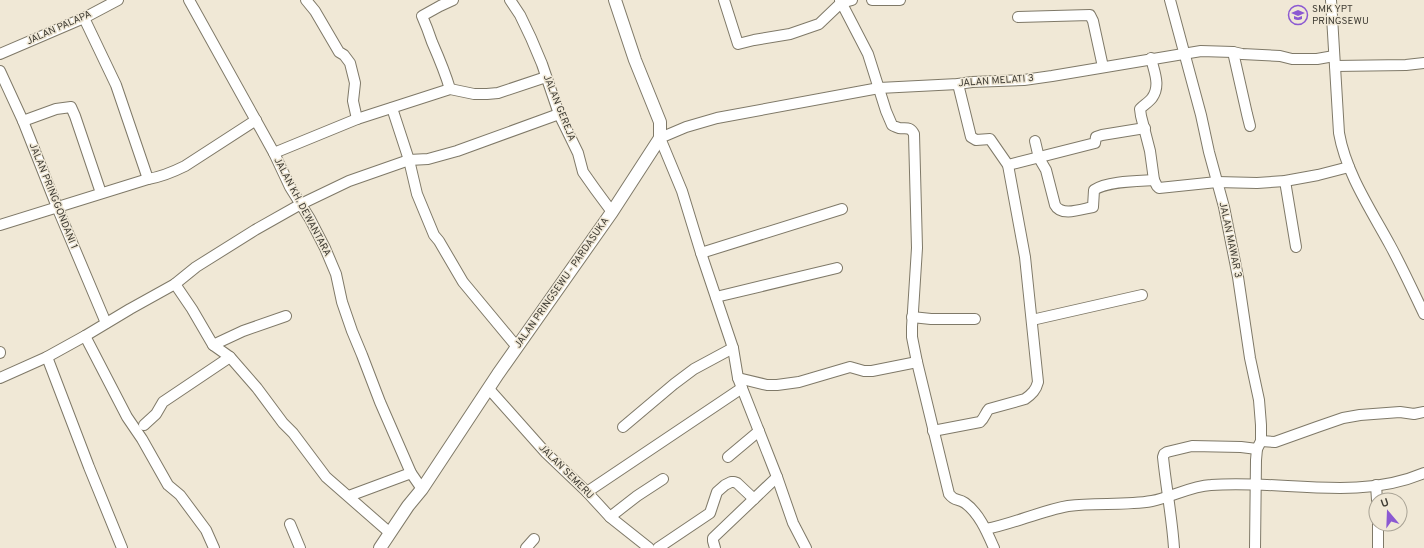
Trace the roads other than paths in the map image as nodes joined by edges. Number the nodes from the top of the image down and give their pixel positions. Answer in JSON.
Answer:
{"nodes":[{"id":1,"x":118,"y":0,"type":"edge"},
{"id":2,"x":189,"y":0,"type":"edge"},
{"id":3,"x":306,"y":0,"type":"edge"},
{"id":4,"x":453,"y":0,"type":"edge"},
{"id":5,"x":510,"y":0,"type":"edge"},
{"id":6,"x":615,"y":0,"type":"edge"},
{"id":7,"x":724,"y":0,"type":"edge"},
{"id":8,"x":852,"y":0,"type":"edge"},
{"id":9,"x":872,"y":0,"type":"edge"},
{"id":10,"x":900,"y":0,"type":"edge"},
{"id":11,"x":1170,"y":0,"type":"edge"},
{"id":12,"x":1331,"y":0,"type":"edge"},
{"id":13,"x":841,"y":1,"type":"edge"},
{"id":14,"x":1018,"y":17,"type":"dead end"},
{"id":15,"x":84,"y":18,"type":"junction"},
{"id":16,"x":1233,"y":52,"type":"junction"},
{"id":17,"x":0,"y":54,"type":"edge"},
{"id":18,"x":1184,"y":54,"type":"junction"},
{"id":19,"x":1151,"y":58,"type":"junction"},
{"id":20,"x":1335,"y":61,"type":"junction"},
{"id":21,"x":1424,"y":63,"type":"edge"},
{"id":22,"x":1103,"y":67,"type":"junction"},
{"id":23,"x":0,"y":71,"type":"edge"},
{"id":24,"x":546,"y":77,"type":"junction"},
{"id":25,"x":958,"y":84,"type":"junction"},
{"id":26,"x":879,"y":88,"type":"junction"},
{"id":27,"x":450,"y":89,"type":"junction"},
{"id":28,"x":392,"y":108,"type":"junction"},
{"id":29,"x":559,"y":114,"type":"junction"},
{"id":30,"x":357,"y":119,"type":"junction"},
{"id":31,"x":256,"y":120,"type":"junction"},
{"id":32,"x":23,"y":121,"type":"junction"},
{"id":33,"x":1250,"y":126,"type":"dead end"},
{"id":34,"x":1145,"y":128,"type":"junction"},
{"id":35,"x":660,"y":138,"type":"junction"},
{"id":36,"x":1035,"y":141,"type":"dead end"},
{"id":37,"x":274,"y":153,"type":"junction"},
{"id":38,"x":1039,"y":158,"type":"junction"},
{"id":39,"x":409,"y":160,"type":"junction"},
{"id":40,"x":1008,"y":166,"type":"junction"},
{"id":41,"x":1349,"y":167,"type":"junction"},
{"id":42,"x":148,"y":180,"type":"junction"},
{"id":43,"x":1154,"y":180,"type":"junction"},
{"id":44,"x":1285,"y":181,"type":"junction"},
{"id":45,"x":1217,"y":182,"type":"junction"},
{"id":46,"x":101,"y":194,"type":"junction"},
{"id":47,"x":301,"y":204,"type":"junction"},
{"id":48,"x":57,"y":207,"type":"junction"},
{"id":49,"x":842,"y":209,"type":"dead end"},
{"id":50,"x":612,"y":212,"type":"junction"},
{"id":51,"x":0,"y":225,"type":"edge"},
{"id":52,"x":1296,"y":247,"type":"dead end"},
{"id":53,"x":700,"y":254,"type":"junction"},
{"id":54,"x":837,"y":268,"type":"dead end"},
{"id":55,"x":175,"y":284,"type":"junction"},
{"id":56,"x":1142,"y":295,"type":"dead end"},
{"id":57,"x":716,"y":296,"type":"junction"},
{"id":58,"x":1424,"y":314,"type":"edge"},
{"id":59,"x":286,"y":316,"type":"dead end"},
{"id":60,"x":912,"y":317,"type":"junction"},
{"id":61,"x":975,"y":319,"type":"dead end"},
{"id":62,"x":1032,"y":320,"type":"junction"},
{"id":63,"x":106,"y":323,"type":"junction"},
{"id":64,"x":85,"y":336,"type":"junction"},
{"id":65,"x":213,"y":345,"type":"junction"},
{"id":66,"x":517,"y":347,"type":"junction"},
{"id":67,"x":734,"y":348,"type":"junction"},
{"id":68,"x":47,"y":357,"type":"junction"},
{"id":69,"x":230,"y":357,"type":"junction"},
{"id":70,"x":917,"y":362,"type":"junction"},
{"id":71,"x":0,"y":378,"type":"edge"},
{"id":72,"x":738,"y":378,"type":"junction"},
{"id":73,"x":742,"y":388,"type":"junction"},
{"id":74,"x":489,"y":389,"type":"junction"},
{"id":75,"x":1424,"y":412,"type":"edge"},
{"id":76,"x":144,"y":425,"type":"dead end"},
{"id":77,"x":623,"y":426,"type":"dead end"},
{"id":78,"x":759,"y":431,"type":"junction"},
{"id":79,"x":933,"y":431,"type":"junction"},
{"id":80,"x":1259,"y":445,"type":"junction"},
{"id":81,"x":728,"y":457,"type":"dead end"},
{"id":82,"x":411,"y":473,"type":"junction"},
{"id":83,"x":1424,"y":473,"type":"edge"},
{"id":84,"x":777,"y":477,"type":"junction"},
{"id":85,"x":663,"y":479,"type":"dead end"},
{"id":86,"x":1255,"y":484,"type":"junction"},
{"id":87,"x":1376,"y":485,"type":"junction"},
{"id":88,"x":422,"y":489,"type":"junction"},
{"id":89,"x":587,"y":492,"type":"junction"},
{"id":90,"x":1376,"y":492,"type":"edge"},
{"id":91,"x":349,"y":496,"type":"junction"},
{"id":92,"x":1167,"y":497,"type":"junction"},
{"id":93,"x":754,"y":499,"type":"junction"},
{"id":94,"x":610,"y":517,"type":"junction"},
{"id":95,"x":290,"y":524,"type":"dead end"},
{"id":96,"x":986,"y":529,"type":"junction"},
{"id":97,"x":390,"y":532,"type":"junction"},
{"id":98,"x":1378,"y":532,"type":"edge"},
{"id":99,"x":534,"y":539,"type":"dead end"},
{"id":100,"x":122,"y":548,"type":"edge"},
{"id":101,"x":214,"y":548,"type":"edge"},
{"id":102,"x":300,"y":548,"type":"edge"},
{"id":103,"x":380,"y":548,"type":"edge"},
{"id":104,"x":526,"y":548,"type":"edge"},
{"id":105,"x":649,"y":548,"type":"edge"},
{"id":106,"x":658,"y":548,"type":"edge"},
{"id":107,"x":715,"y":548,"type":"edge"},
{"id":108,"x":806,"y":548,"type":"edge"},
{"id":109,"x":994,"y":548,"type":"edge"},
{"id":110,"x":1174,"y":548,"type":"edge"},
{"id":111,"x":1255,"y":548,"type":"edge"},
{"id":112,"x":1378,"y":548,"type":"edge"}],
"edges":[{"from":1,"to":15,"type":"street","name":"JALAN PALAPA"},
{"from":2,"to":31,"type":"street","name":"JALAN KH. DEWANTARA"},
{"from":3,"to":30,"type":"street"},
{"from":4,"to":27,"type":"street"},
{"from":5,"to":24,"type":"street","name":"JALAN GEREJA"},
{"from":6,"to":35,"type":"main road"},
{"from":7,"to":13,"type":"street"},
{"from":8,"to":13,"type":"street"},
{"from":9,"to":10,"type":"street"},
{"from":11,"to":18,"type":"street","name":"JALAN MAWAR 3"},
{"from":12,"to":20,"type":"street"},
{"from":13,"to":26,"type":"street"},
{"from":14,"to":22,"type":"street"},
{"from":15,"to":17,"type":"street","name":"JALAN PALAPA"},
{"from":15,"to":42,"type":"street"},
{"from":16,"to":18,"type":"street","name":"JALAN MELATI 3"},
{"from":16,"to":20,"type":"street","name":"JALAN MELATI 3"},
{"from":16,"to":33,"type":"street"},
{"from":18,"to":19,"type":"street","name":"JALAN MELATI 3"},
{"from":18,"to":45,"type":"street","name":"JALAN MAWAR 3"},
{"from":19,"to":22,"type":"street","name":"JALAN MELATI 3"},
{"from":19,"to":34,"type":"street"},
{"from":20,"to":21,"type":"street","name":"JALAN MELATI 3"},
{"from":20,"to":41,"type":"street"},
{"from":22,"to":25,"type":"street","name":"JALAN MELATI 3"},
{"from":23,"to":32,"type":"street","name":"JALAN PRINGGONDANI 1"},
{"from":24,"to":27,"type":"street"},
{"from":24,"to":29,"type":"street","name":"JALAN GEREJA"},
{"from":25,"to":26,"type":"street","name":"JALAN MELATI 3"},
{"from":25,"to":40,"type":"street"},
{"from":26,"to":35,"type":"street","name":"JALAN MELATI 3"},
{"from":26,"to":60,"type":"street"},
{"from":27,"to":28,"type":"street"},
{"from":28,"to":30,"type":"street"},
{"from":28,"to":39,"type":"street"},
{"from":29,"to":39,"type":"street"},
{"from":29,"to":50,"type":"street","name":"JALAN GEREJA"},
{"from":30,"to":37,"type":"street"},
{"from":31,"to":37,"type":"street","name":"JALAN KH. DEWANTARA"},
{"from":31,"to":42,"type":"street"},
{"from":32,"to":46,"type":"street"},
{"from":32,"to":48,"type":"street","name":"JALAN PRINGGONDANI 1"},
{"from":34,"to":38,"type":"street"},
{"from":34,"to":43,"type":"street"},
{"from":35,"to":50,"type":"main road","name":"JALAN PRINGSEWU - PARDASUKA"},
{"from":35,"to":53,"type":"street"},
{"from":36,"to":38,"type":"street"},
{"from":37,"to":47,"type":"street","name":"JALAN KH. DEWANTARA"},
{"from":38,"to":40,"type":"street"},
{"from":38,"to":43,"type":"street"},
{"from":39,"to":47,"type":"street"},
{"from":39,"to":66,"type":"street"},
{"from":40,"to":62,"type":"street"},
{"from":41,"to":44,"type":"street"},
{"from":41,"to":58,"type":"street"},
{"from":42,"to":46,"type":"street"},
{"from":43,"to":45,"type":"street"},
{"from":44,"to":45,"type":"street"},
{"from":44,"to":52,"type":"street"},
{"from":45,"to":80,"type":"street","name":"JALAN MAWAR 3"},
{"from":46,"to":48,"type":"street"},
{"from":47,"to":55,"type":"street"},
{"from":47,"to":82,"type":"street","name":"JALAN KH. DEWANTARA"},
{"from":48,"to":51,"type":"street"},
{"from":48,"to":63,"type":"street","name":"JALAN PRINGGONDANI 1"},
{"from":49,"to":53,"type":"street"},
{"from":50,"to":66,"type":"main road","name":"JALAN PRINGSEWU - PARDASUKA"},
{"from":53,"to":57,"type":"street"},
{"from":54,"to":57,"type":"street"},
{"from":55,"to":63,"type":"street"},
{"from":55,"to":65,"type":"street"},
{"from":56,"to":62,"type":"street"},
{"from":57,"to":67,"type":"street"},
{"from":59,"to":65,"type":"street"},
{"from":60,"to":61,"type":"street"},
{"from":60,"to":70,"type":"street"},
{"from":62,"to":79,"type":"street"},
{"from":63,"to":64,"type":"street"},
{"from":64,"to":68,"type":"street"},
{"from":64,"to":101,"type":"street"},
{"from":65,"to":69,"type":"street"},
{"from":66,"to":74,"type":"main road","name":"JALAN PRINGSEWU - PARDASUKA"},
{"from":67,"to":72,"type":"street"},
{"from":67,"to":77,"type":"street"},
{"from":68,"to":71,"type":"street"},
{"from":68,"to":100,"type":"street"},
{"from":69,"to":76,"type":"street"},
{"from":69,"to":91,"type":"street"},
{"from":70,"to":72,"type":"street"},
{"from":70,"to":79,"type":"street"},
{"from":72,"to":73,"type":"street"},
{"from":73,"to":78,"type":"street"},
{"from":73,"to":89,"type":"street"},
{"from":74,"to":88,"type":"main road","name":"JALAN PRINGSEWU - PARDASUKA"},
{"from":74,"to":89,"type":"street","name":"JALAN SEMERU"},
{"from":75,"to":80,"type":"street"},
{"from":78,"to":81,"type":"street"},
{"from":78,"to":84,"type":"street"},
{"from":79,"to":96,"type":"street"},
{"from":80,"to":86,"type":"street","name":"JALAN MAWAR 3"},
{"from":80,"to":92,"type":"street"},
{"from":82,"to":88,"type":"street","name":"JALAN KH. DEWANTARA"},
{"from":82,"to":91,"type":"street"},
{"from":83,"to":87,"type":"street"},
{"from":84,"to":93,"type":"street"},
{"from":84,"to":108,"type":"street"},
{"from":85,"to":94,"type":"street"},
{"from":86,"to":87,"type":"street"},
{"from":86,"to":92,"type":"street"},
{"from":86,"to":111,"type":"street","name":"JALAN MAWAR 3"},
{"from":87,"to":90,"type":"street"},
{"from":88,"to":97,"type":"main road","name":"JALAN PRINGSEWU - PARDASUKA"},
{"from":89,"to":94,"type":"street","name":"JALAN SEMERU"},
{"from":91,"to":97,"type":"street"},
{"from":92,"to":96,"type":"street"},
{"from":92,"to":110,"type":"street"},
{"from":93,"to":106,"type":"street"},
{"from":93,"to":107,"type":"street"},
{"from":94,"to":105,"type":"street","name":"JALAN SEMERU"},
{"from":95,"to":102,"type":"street"},
{"from":96,"to":109,"type":"street"},
{"from":97,"to":103,"type":"main road","name":"JALAN PRINGSEWU - PARDASUKA"},
{"from":98,"to":112,"type":"street"},
{"from":99,"to":104,"type":"street"}]}
